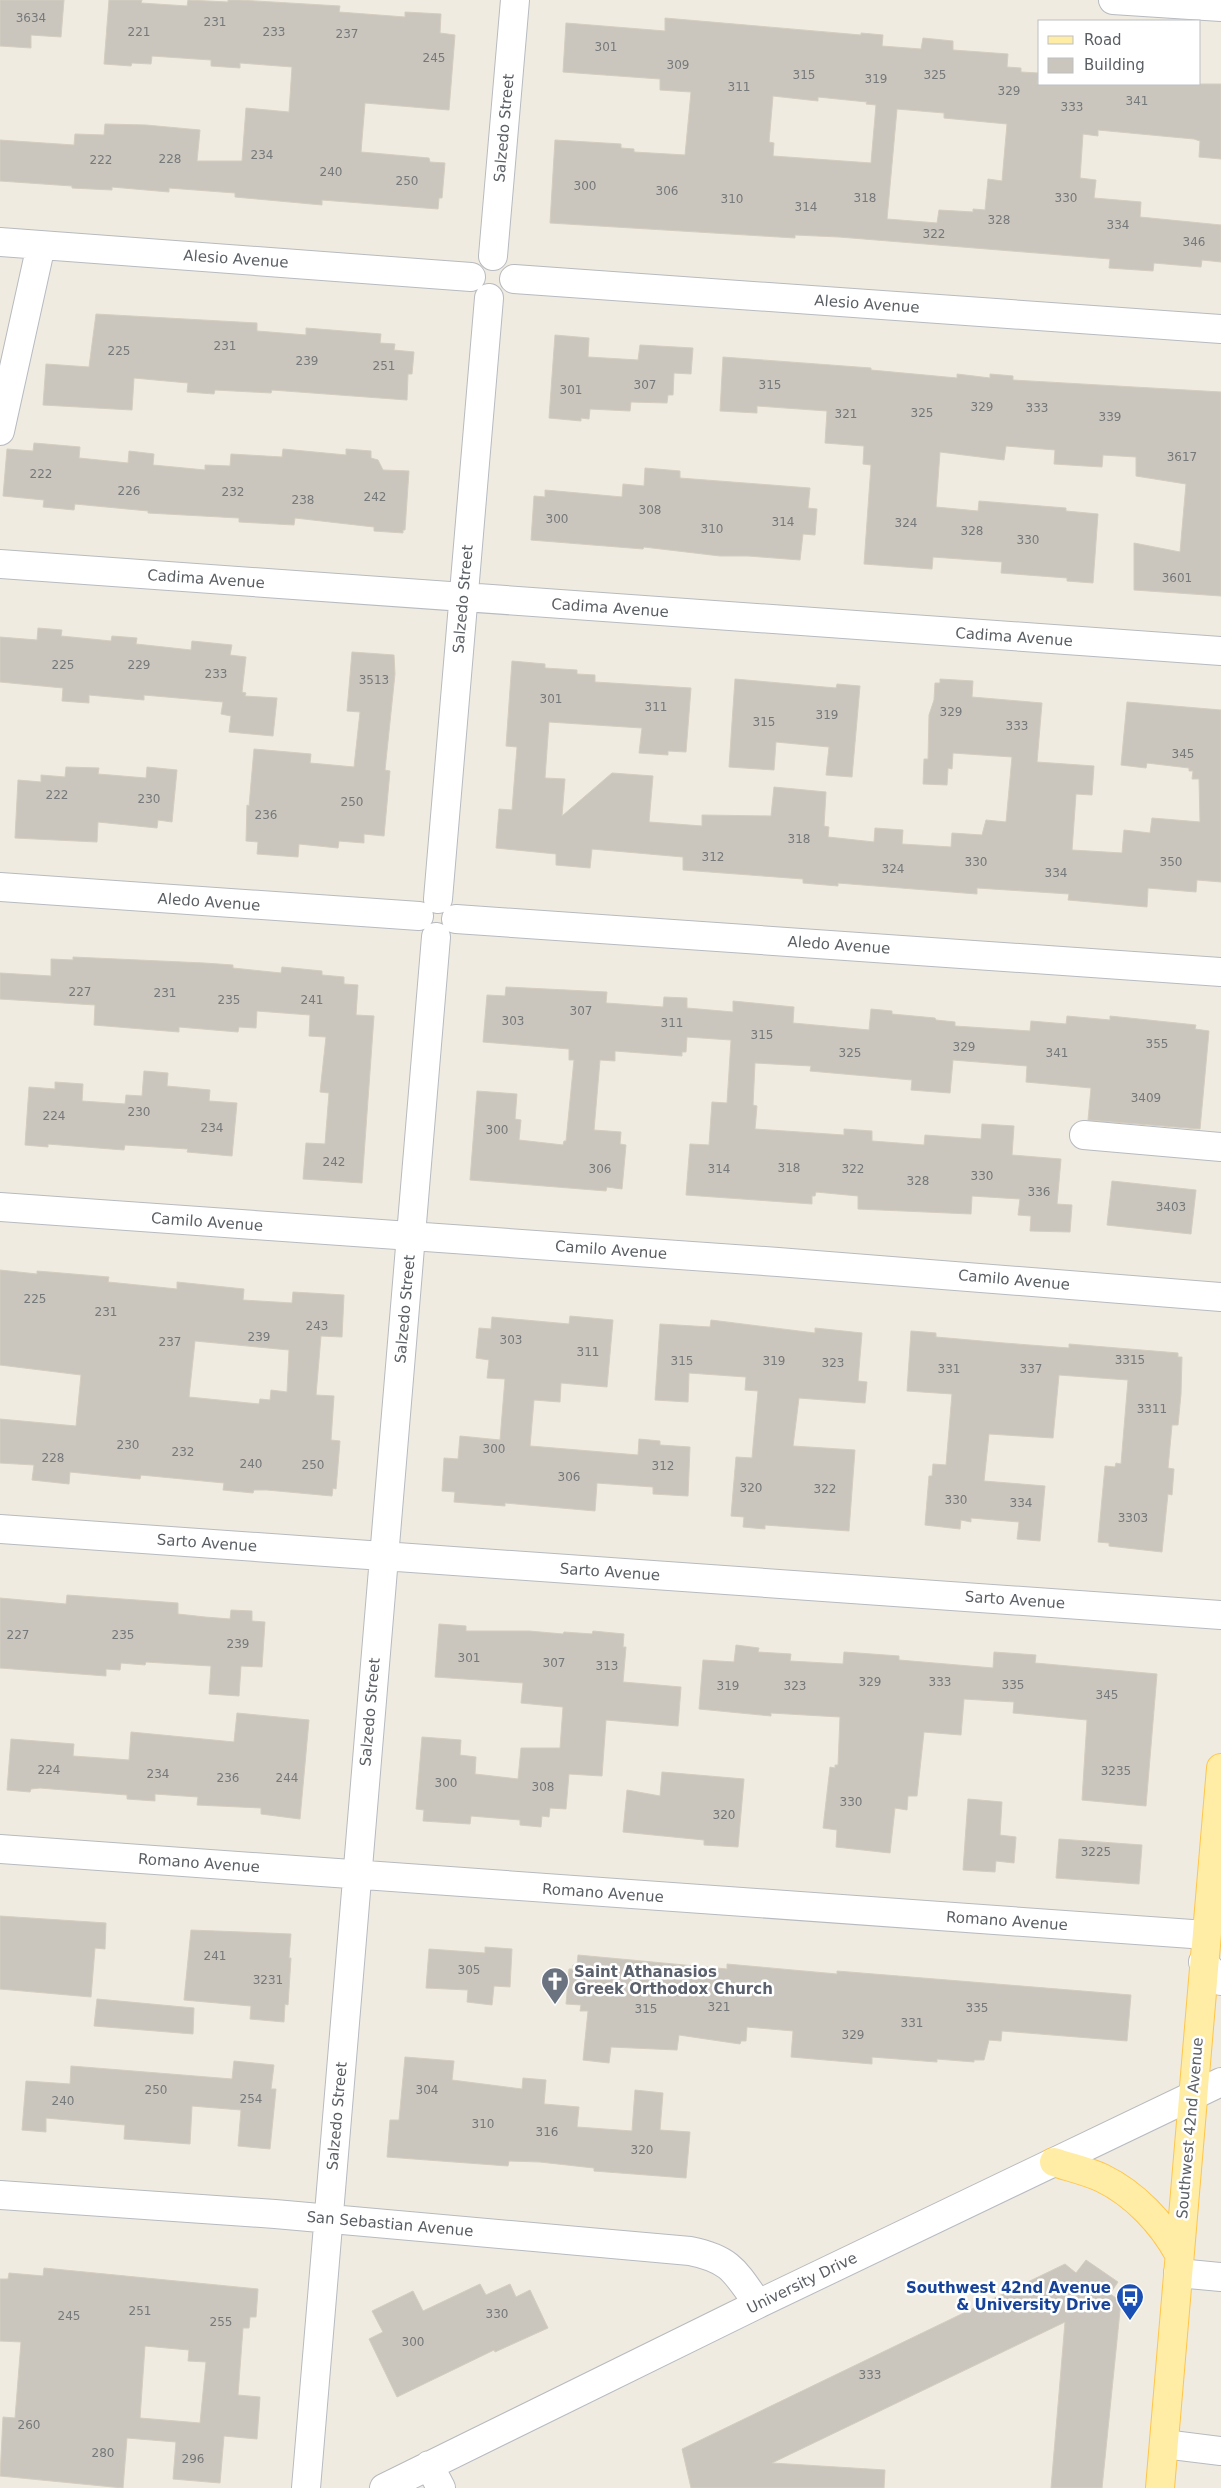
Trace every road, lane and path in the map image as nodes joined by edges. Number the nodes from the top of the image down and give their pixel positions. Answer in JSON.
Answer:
{"nodes":[{"id":1,"x":515,"y":0,"type":"edge"},
{"id":2,"x":1112,"y":0,"type":"edge"},
{"id":3,"x":1221,"y":8,"type":"edge"},
{"id":4,"x":0,"y":242,"type":"edge"},
{"id":5,"x":41,"y":245,"type":"junction"},
{"id":6,"x":493,"y":256,"type":"junction"},
{"id":7,"x":471,"y":277,"type":"junction"},
{"id":8,"x":514,"y":278,"type":"junction"},
{"id":9,"x":489,"y":298,"type":"junction"},
{"id":10,"x":1221,"y":329,"type":"edge"},
{"id":11,"x":0,"y":431,"type":"edge"},
{"id":12,"x":0,"y":564,"type":"edge"},
{"id":13,"x":463,"y":597,"type":"junction"},
{"id":14,"x":1221,"y":651,"type":"edge"},
{"id":15,"x":0,"y":887,"type":"edge"},
{"id":16,"x":429,"y":907,"type":"junction"},
{"id":17,"x":456,"y":919,"type":"junction"},
{"id":18,"x":436,"y":937,"type":"junction"},
{"id":19,"x":1221,"y":972,"type":"edge"},
{"id":20,"x":1084,"y":1136,"type":"dead end"},
{"id":21,"x":1221,"y":1147,"type":"edge"},
{"id":22,"x":0,"y":1207,"type":"edge"},
{"id":23,"x":411,"y":1236,"type":"junction"},
{"id":24,"x":1221,"y":1297,"type":"edge"},
{"id":25,"x":0,"y":1529,"type":"edge"},
{"id":26,"x":383,"y":1556,"type":"junction"},
{"id":27,"x":1221,"y":1614,"type":"edge"},
{"id":28,"x":1221,"y":1768,"type":"edge"},
{"id":29,"x":0,"y":1849,"type":"edge"},
{"id":30,"x":356,"y":1875,"type":"junction"},
{"id":31,"x":1206,"y":1935,"type":"junction"},
{"id":32,"x":1212,"y":1972,"type":"edge"},
{"id":33,"x":1221,"y":2082,"type":"edge"},
{"id":34,"x":1192,"y":2094,"type":"junction"},
{"id":35,"x":1221,"y":2105,"type":"edge"},
{"id":36,"x":1054,"y":2162,"type":"junction"},
{"id":37,"x":0,"y":2195,"type":"edge"},
{"id":38,"x":328,"y":2219,"type":"junction"},
{"id":39,"x":1178,"y":2264,"type":"junction"},
{"id":40,"x":1221,"y":2277,"type":"edge"},
{"id":41,"x":758,"y":2304,"type":"junction"},
{"id":42,"x":1164,"y":2444,"type":"junction"},
{"id":43,"x":1221,"y":2451,"type":"edge"},
{"id":44,"x":435,"y":2477,"type":"edge"},
{"id":45,"x":306,"y":2488,"type":"edge"},
{"id":46,"x":384,"y":2488,"type":"edge"},
{"id":47,"x":1160,"y":2488,"type":"edge"}],
"edges":[{"from":1,"to":6,"type":"street","name":"Salzedo Street"},
{"from":2,"to":3,"type":"street"},
{"from":4,"to":5,"type":"street","name":"Alesio Avenue"},
{"from":5,"to":7,"type":"street","name":"Alesio Avenue"},
{"from":5,"to":11,"type":"street"},
{"from":6,"to":7,"type":"street"},
{"from":6,"to":8,"type":"street"},
{"from":7,"to":9,"type":"street"},
{"from":8,"to":9,"type":"street"},
{"from":8,"to":10,"type":"street","name":"Alesio Avenue"},
{"from":9,"to":13,"type":"street","name":"Salzedo Street"},
{"from":12,"to":13,"type":"street","name":"Cadima Avenue"},
{"from":13,"to":14,"type":"street","name":"Cadima Avenue"},
{"from":13,"to":16,"type":"street","name":"Salzedo Street"},
{"from":15,"to":16,"type":"street","name":"Aledo Avenue"},
{"from":16,"to":17,"type":"street"},
{"from":16,"to":18,"type":"street"},
{"from":17,"to":18,"type":"street"},
{"from":17,"to":19,"type":"street","name":"Aledo Avenue"},
{"from":18,"to":23,"type":"street","name":"Salzedo Street"},
{"from":20,"to":21,"type":"street"},
{"from":22,"to":23,"type":"street","name":"Camilo Avenue"},
{"from":23,"to":24,"type":"street","name":"Camilo Avenue"},
{"from":23,"to":26,"type":"street","name":"Salzedo Street"},
{"from":25,"to":26,"type":"street","name":"Sarto Avenue"},
{"from":26,"to":27,"type":"street","name":"Sarto Avenue"},
{"from":26,"to":30,"type":"street","name":"Salzedo Street"},
{"from":28,"to":31,"type":"main road","name":"Southwest 42nd Avenue"},
{"from":29,"to":30,"type":"street","name":"Romano Avenue"},
{"from":30,"to":31,"type":"street","name":"Romano Avenue"},
{"from":30,"to":38,"type":"street","name":"Salzedo Street"},
{"from":31,"to":32,"type":"main road","name":"Southwest 42nd Avenue"},
{"from":32,"to":34,"type":"main road","name":"Southwest 42nd Avenue"},
{"from":33,"to":34,"type":"street","name":"University Drive"},
{"from":34,"to":35,"type":"street"},
{"from":34,"to":36,"type":"street","name":"University Drive"},
{"from":34,"to":39,"type":"main road","name":"Southwest 42nd Avenue"},
{"from":36,"to":39,"type":"main road"},
{"from":36,"to":41,"type":"street","name":"University Drive"},
{"from":37,"to":38,"type":"street","name":"San Sebastian Avenue"},
{"from":38,"to":41,"type":"street","name":"San Sebastian Avenue"},
{"from":38,"to":45,"type":"street","name":"Salzedo Street"},
{"from":39,"to":40,"type":"street"},
{"from":39,"to":42,"type":"main road","name":"Southwest 42nd Avenue"},
{"from":41,"to":44,"type":"street","name":"University Drive"},
{"from":42,"to":43,"type":"street"},
{"from":42,"to":47,"type":"main road","name":"Southwest 42nd Avenue"},
{"from":44,"to":46,"type":"street","name":"University Drive"}]}
